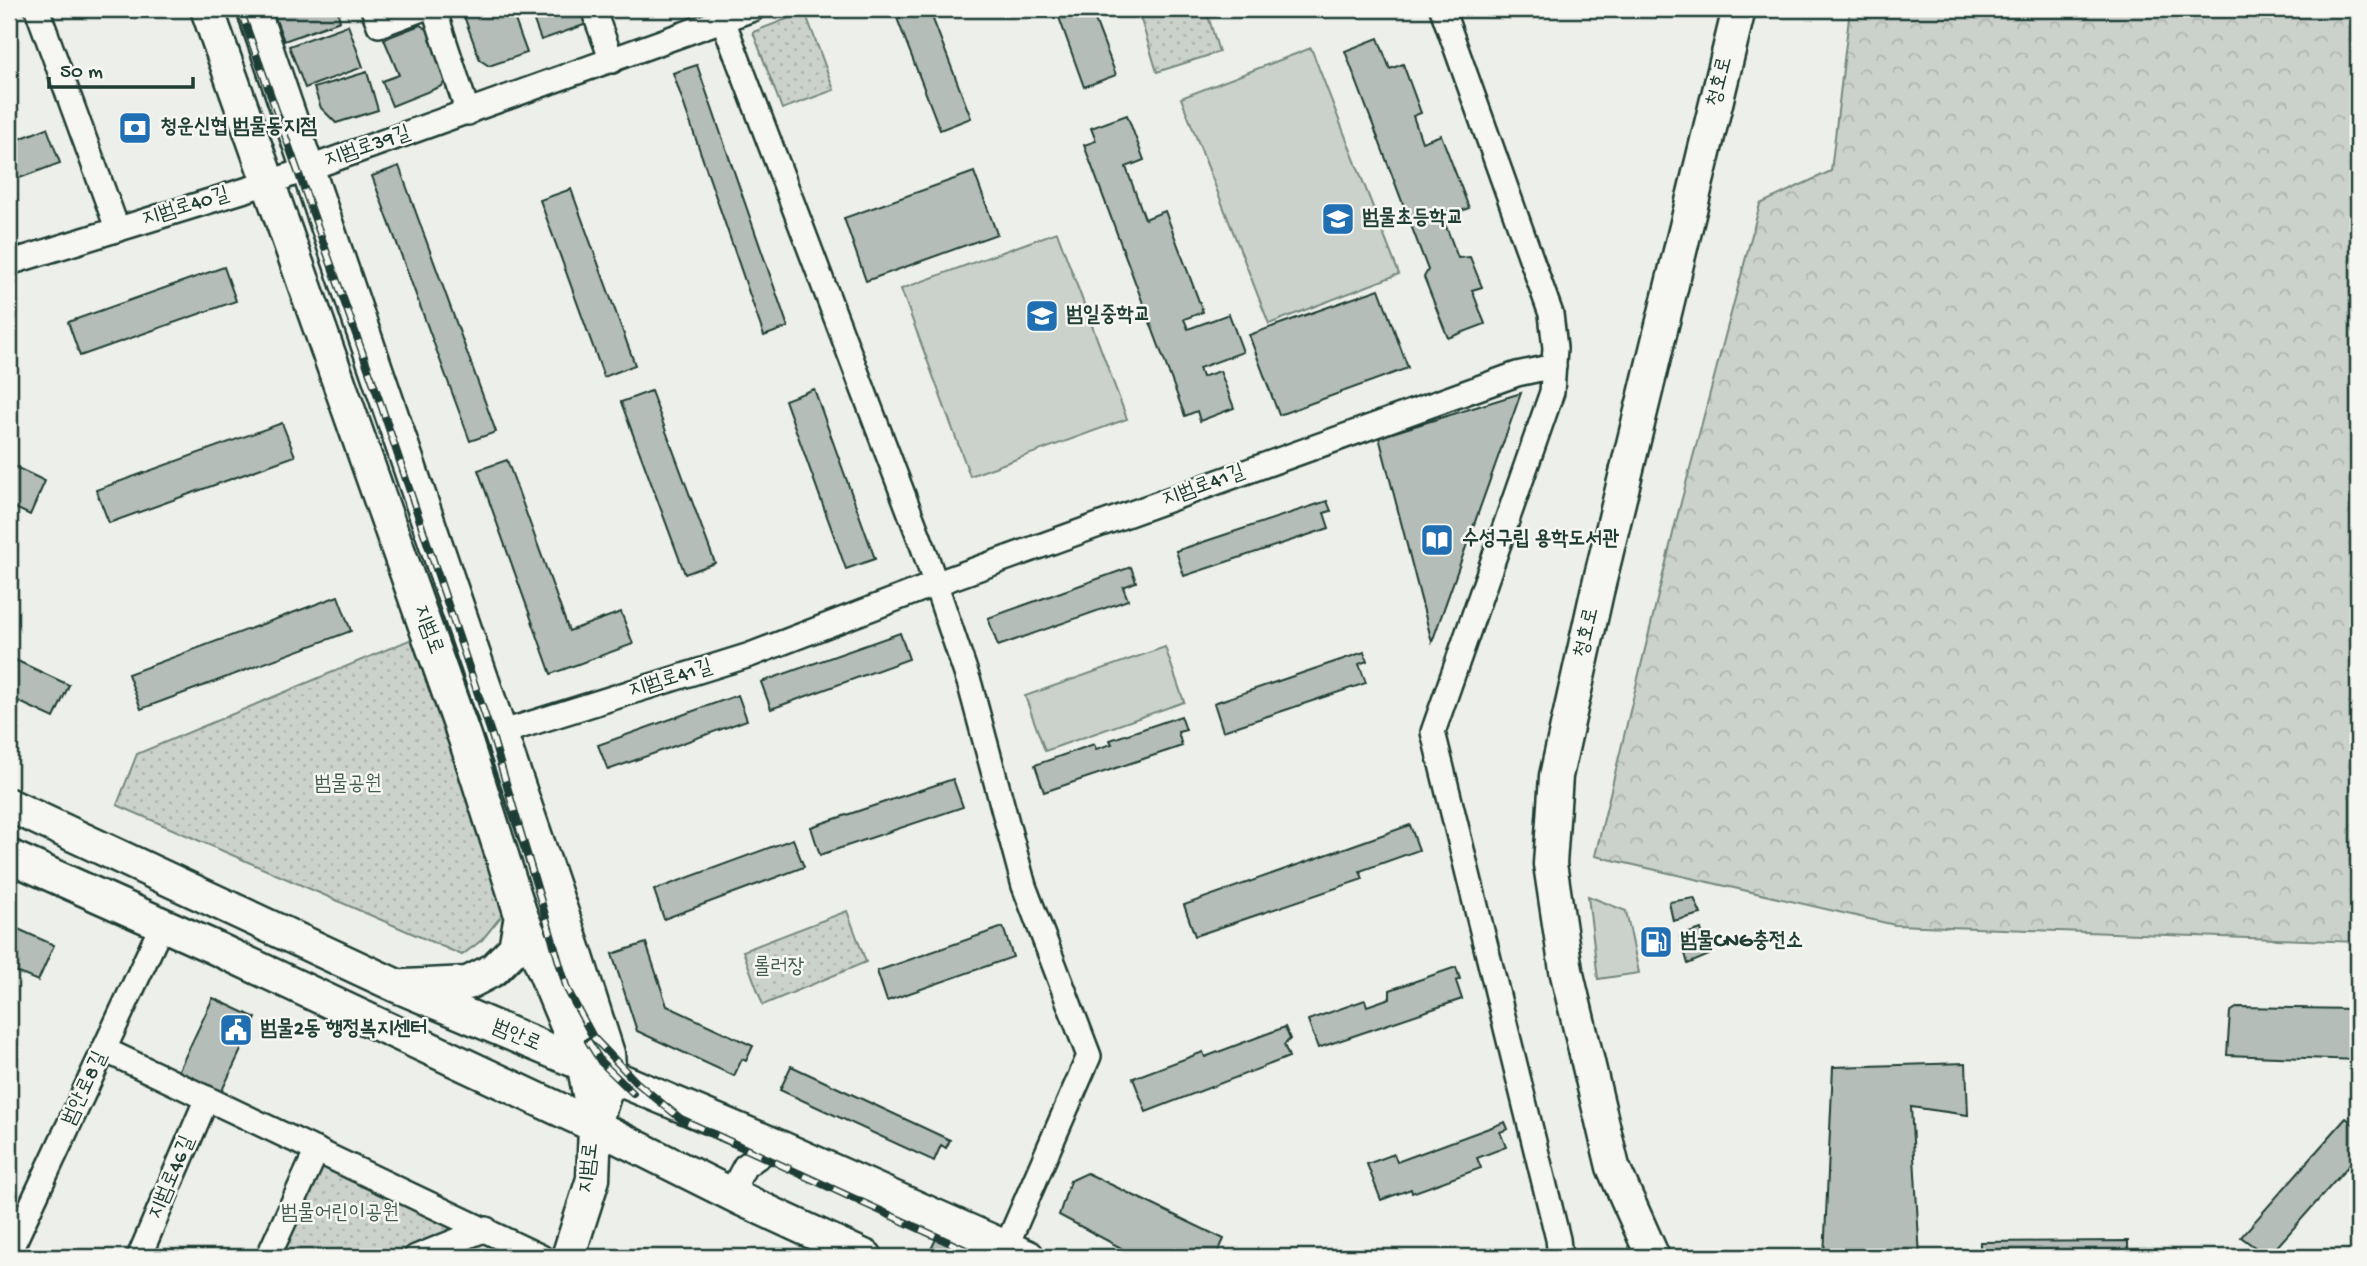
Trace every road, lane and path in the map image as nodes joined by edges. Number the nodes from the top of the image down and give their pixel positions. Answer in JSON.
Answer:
{"nodes":[{"id":1,"x":37,"y":9,"type":"edge"},
{"id":2,"x":207,"y":9,"type":"edge"},
{"id":3,"x":253,"y":9,"type":"edge"},
{"id":4,"x":373,"y":9,"type":"edge"},
{"id":5,"x":422,"y":9,"type":"edge"},
{"id":6,"x":434,"y":9,"type":"edge"},
{"id":7,"x":593,"y":9,"type":"edge"},
{"id":8,"x":753,"y":9,"type":"edge"},
{"id":9,"x":1442,"y":9,"type":"edge"},
{"id":10,"x":1740,"y":9,"type":"edge"},
{"id":11,"x":723,"y":20,"type":"junction"},
{"id":12,"x":612,"y":61,"type":"junction"},
{"id":13,"x":468,"y":113,"type":"junction"},
{"id":14,"x":308,"y":169,"type":"junction"},
{"id":15,"x":268,"y":183,"type":"junction"},
{"id":16,"x":111,"y":230,"type":"junction"},
{"id":17,"x":17,"y":260,"type":"edge"},
{"id":18,"x":1554,"y":366,"type":"junction"},
{"id":19,"x":935,"y":584,"type":"junction"},
{"id":20,"x":500,"y":733,"type":"junction"},
{"id":21,"x":9,"y":805,"type":"edge"},
{"id":22,"x":9,"y":856,"type":"edge"},
{"id":23,"x":521,"y":915,"type":"junction"},
{"id":24,"x":162,"y":925,"type":"junction"},
{"id":25,"x":397,"y":986,"type":"junction"},
{"id":26,"x":105,"y":1050,"type":"junction"},
{"id":27,"x":597,"y":1072,"type":"junction"},
{"id":28,"x":207,"y":1098,"type":"junction"},
{"id":29,"x":595,"y":1126,"type":"junction"},
{"id":30,"x":775,"y":1145,"type":"junction"},
{"id":31,"x":317,"y":1150,"type":"junction"},
{"id":32,"x":741,"y":1199,"type":"junction"},
{"id":33,"x":486,"y":1229,"type":"junction"},
{"id":34,"x":9,"y":1253,"type":"edge"},
{"id":35,"x":1011,"y":1254,"type":"edge"},
{"id":36,"x":139,"y":1257,"type":"edge"},
{"id":37,"x":268,"y":1257,"type":"edge"},
{"id":38,"x":416,"y":1257,"type":"edge"},
{"id":39,"x":541,"y":1257,"type":"edge"},
{"id":40,"x":568,"y":1257,"type":"edge"},
{"id":41,"x":866,"y":1257,"type":"edge"},
{"id":42,"x":1560,"y":1257,"type":"edge"},
{"id":43,"x":1653,"y":1257,"type":"edge"}],
"edges":[{"from":1,"to":16,"type":"street"},
{"from":2,"to":15,"type":"main road","name":"지범로"},
{"from":3,"to":14,"type":"main road"},
{"from":4,"to":5,"type":"street"},
{"from":6,"to":13,"type":"street"},
{"from":7,"to":12,"type":"street"},
{"from":8,"to":11,"type":"street","name":"지범로39길"},
{"from":9,"to":18,"type":"street"},
{"from":10,"to":43,"type":"main road","name":"청호로"},
{"from":11,"to":12,"type":"street","name":"지범로39길"},
{"from":11,"to":19,"type":"street"},
{"from":12,"to":13,"type":"street","name":"지범로39길"},
{"from":13,"to":14,"type":"street","name":"지범로39길"},
{"from":14,"to":15,"type":"street","name":"지범로39길"},
{"from":14,"to":20,"type":"main road"},
{"from":15,"to":16,"type":"street","name":"지범로40길"},
{"from":15,"to":23,"type":"main road","name":"지범로"},
{"from":16,"to":17,"type":"street","name":"지범로40길"},
{"from":18,"to":19,"type":"street","name":"지범로41길"},
{"from":18,"to":42,"type":"street"},
{"from":19,"to":20,"type":"street","name":"지범로41길"},
{"from":19,"to":35,"type":"street"},
{"from":20,"to":27,"type":"main road"},
{"from":21,"to":25,"type":"main road","name":"범안로"},
{"from":22,"to":24,"type":"main road"},
{"from":23,"to":25,"type":"main road"},
{"from":23,"to":27,"type":"main road","name":"지범로"},
{"from":24,"to":26,"type":"street","name":"범안로8길"},
{"from":24,"to":29,"type":"main road"},
{"from":25,"to":27,"type":"main road","name":"범안로"},
{"from":26,"to":28,"type":"street"},
{"from":26,"to":34,"type":"street","name":"범안로8길"},
{"from":27,"to":29,"type":"main road","name":"지범로"},
{"from":27,"to":30,"type":"main road","name":"범안로"},
{"from":28,"to":31,"type":"street"},
{"from":28,"to":36,"type":"street","name":"지범로46길"},
{"from":29,"to":32,"type":"main road"},
{"from":29,"to":40,"type":"main road","name":"지범로"},
{"from":30,"to":32,"type":"street"},
{"from":30,"to":35,"type":"main road","name":"범안로"},
{"from":31,"to":33,"type":"street"},
{"from":31,"to":37,"type":"street"},
{"from":32,"to":41,"type":"main road"},
{"from":33,"to":38,"type":"street"},
{"from":33,"to":39,"type":"street"}]}
